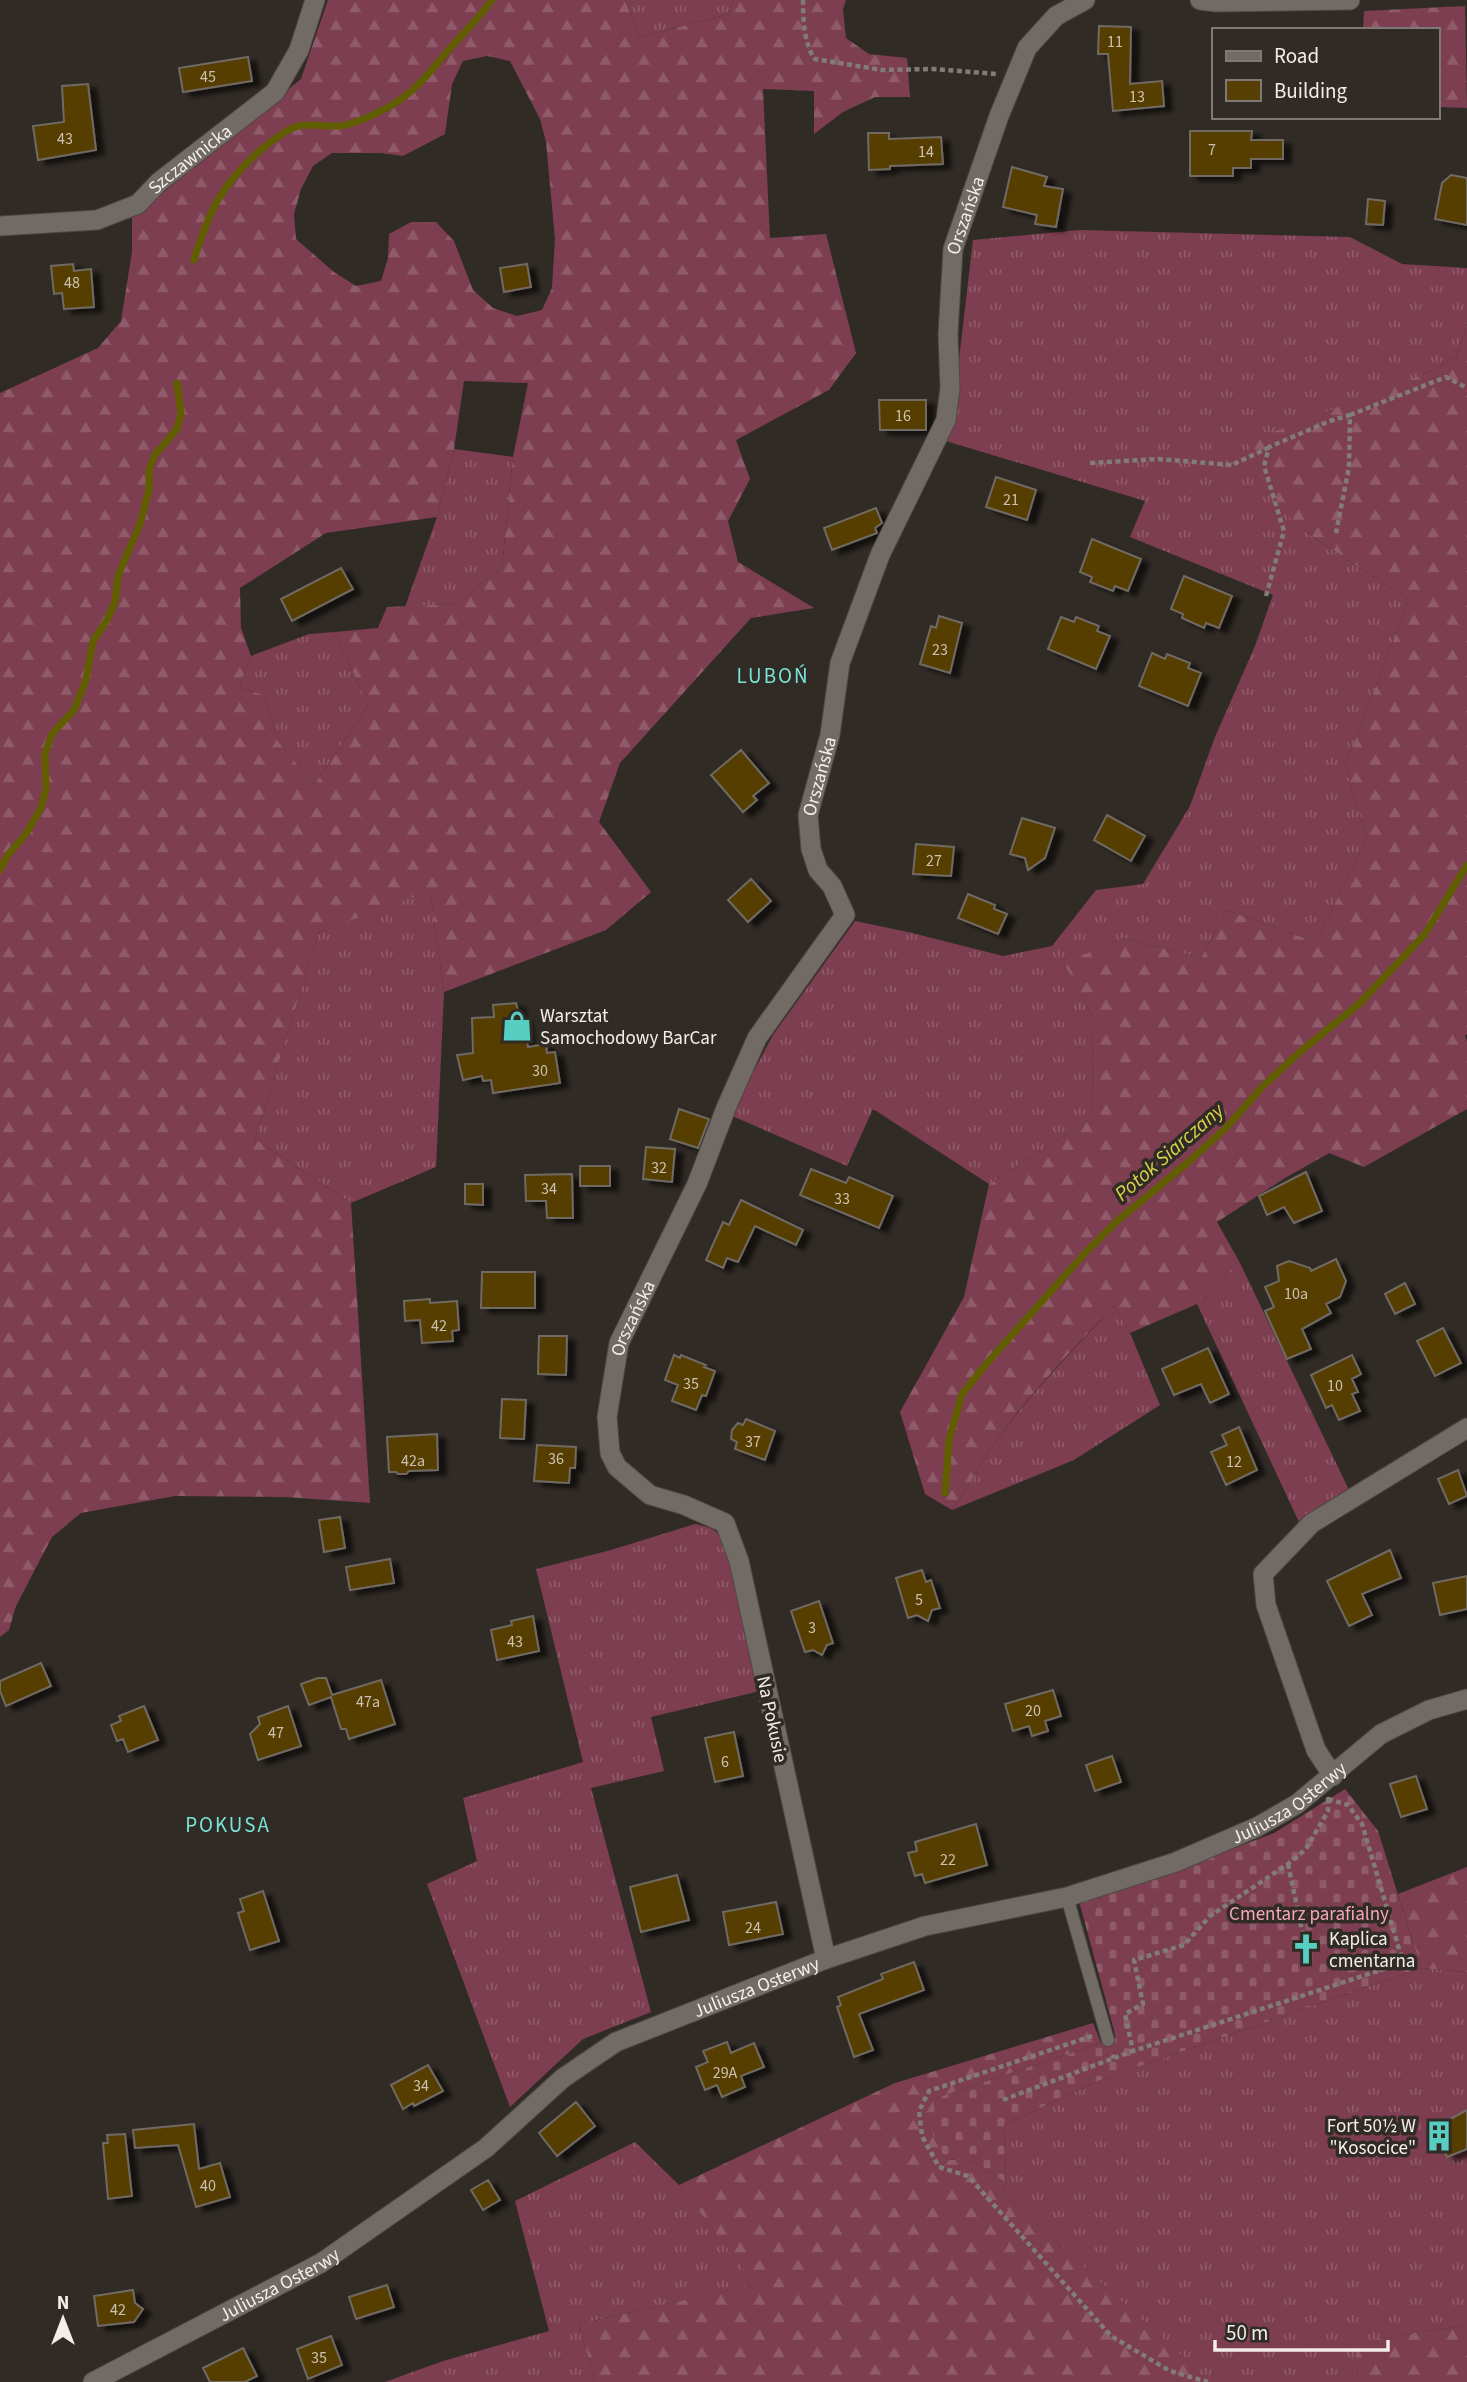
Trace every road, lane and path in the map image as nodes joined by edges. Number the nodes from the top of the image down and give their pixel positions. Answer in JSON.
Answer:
{"nodes":[{"id":1,"x":315,"y":0,"type":"edge"},
{"id":2,"x":803,"y":0,"type":"edge"},
{"id":3,"x":1085,"y":0,"type":"edge"},
{"id":4,"x":1200,"y":0,"type":"edge"},
{"id":5,"x":1350,"y":0,"type":"edge"},
{"id":6,"x":1015,"y":76,"type":"junction"},
{"id":7,"x":0,"y":226,"type":"edge"},
{"id":8,"x":1467,"y":388,"type":"edge"},
{"id":9,"x":1350,"y":415,"type":"junction"},
{"id":10,"x":1269,"y":447,"type":"junction"},
{"id":11,"x":1090,"y":463,"type":"dead end"},
{"id":12,"x":1336,"y":533,"type":"dead end"},
{"id":13,"x":1266,"y":596,"type":"dead end"},
{"id":14,"x":1467,"y":1428,"type":"edge"},
{"id":15,"x":684,"y":1505,"type":"joint"},
{"id":16,"x":1467,"y":1699,"type":"edge"},
{"id":17,"x":1333,"y":1776,"type":"junction"},
{"id":18,"x":1288,"y":1864,"type":"junction"},
{"id":19,"x":1067,"y":1897,"type":"junction"},
{"id":20,"x":1304,"y":1940,"type":"dead end"},
{"id":21,"x":826,"y":1959,"type":"junction"},
{"id":22,"x":1107,"y":2036,"type":"junction"},
{"id":23,"x":1133,"y":2051,"type":"junction"},
{"id":24,"x":1114,"y":2059,"type":"junction"},
{"id":25,"x":1003,"y":2100,"type":"dead end"},
{"id":26,"x":93,"y":2382,"type":"edge"},
{"id":27,"x":1208,"y":2382,"type":"edge"}],
"edges":[{"from":1,"to":7,"type":"street","name":"Szczawnicka"},
{"from":2,"to":6,"type":"path"},
{"from":3,"to":6,"type":"street","name":"Orszańska"},
{"from":4,"to":5,"type":"street"},
{"from":6,"to":15,"type":"street","name":"Orszańska"},
{"from":8,"to":9,"type":"path"},
{"from":9,"to":10,"type":"path"},
{"from":9,"to":12,"type":"path"},
{"from":10,"to":11,"type":"path"},
{"from":10,"to":13,"type":"path"},
{"from":14,"to":17,"type":"street"},
{"from":15,"to":21,"type":"street","name":"Na Pokusie"},
{"from":16,"to":17,"type":"street","name":"Juliusza Osterwy"},
{"from":17,"to":19,"type":"street","name":"Juliusza Osterwy"},
{"from":18,"to":20,"type":"path"},
{"from":18,"to":23,"type":"path"},
{"from":18,"to":23,"type":"path"},
{"from":19,"to":21,"type":"street","name":"Juliusza Osterwy"},
{"from":19,"to":22,"type":"lane"},
{"from":21,"to":26,"type":"street","name":"Juliusza Osterwy"},
{"from":22,"to":24,"type":"path"},
{"from":22,"to":27,"type":"path"},
{"from":23,"to":24,"type":"path"},
{"from":24,"to":25,"type":"path"}]}
